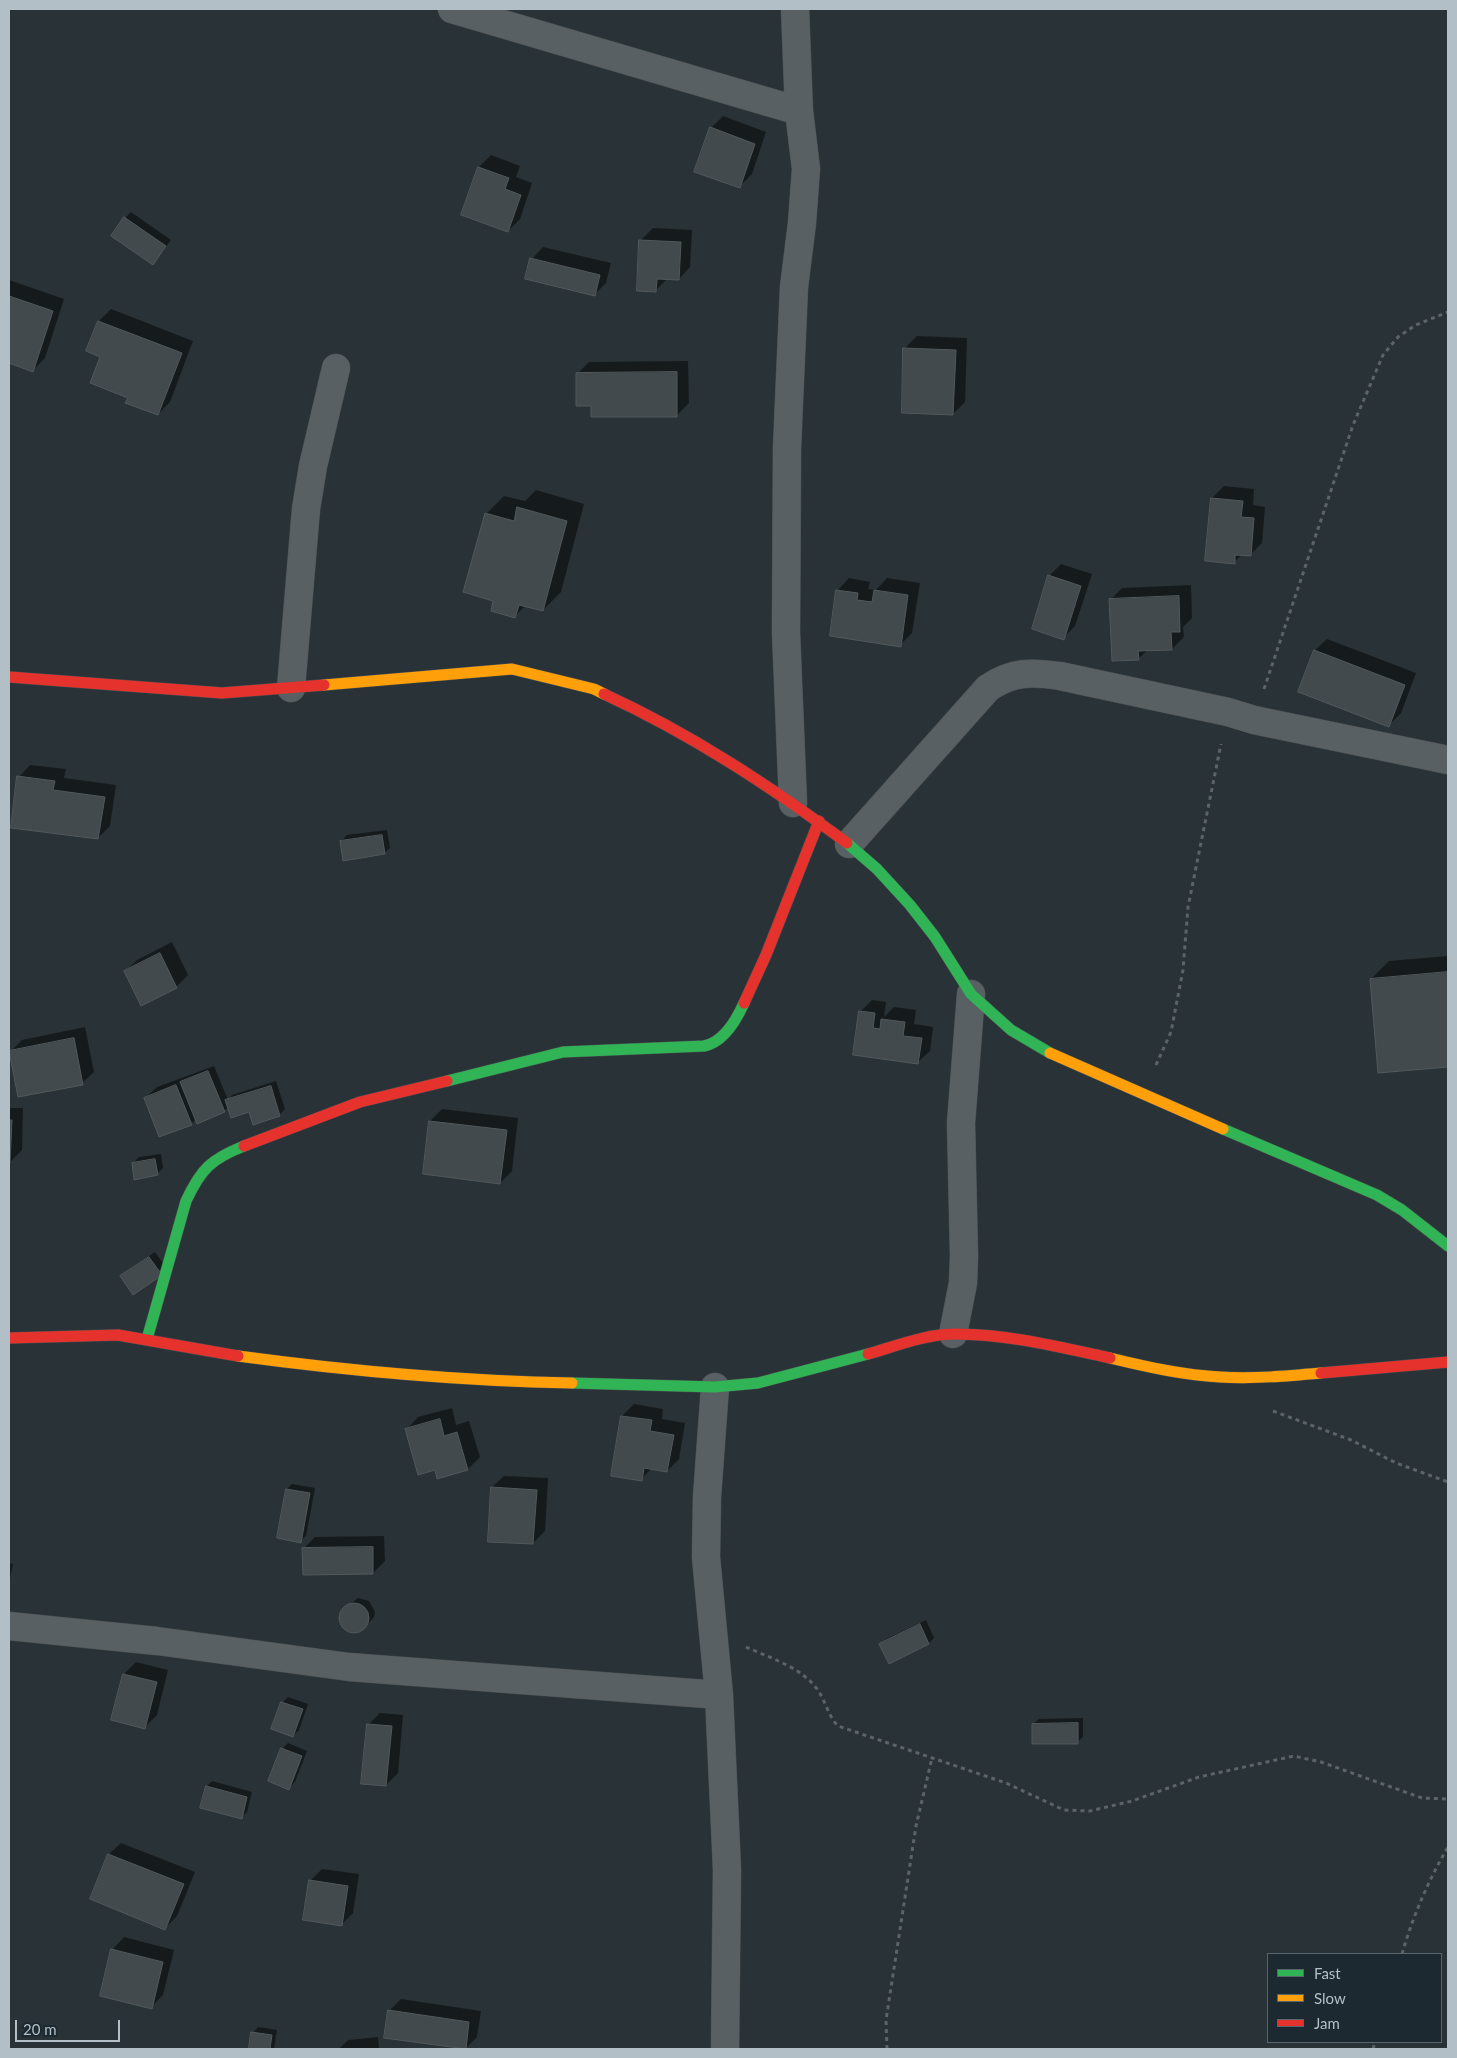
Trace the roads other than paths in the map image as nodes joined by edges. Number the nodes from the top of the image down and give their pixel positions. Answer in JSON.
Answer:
{"nodes":[{"id":1,"x":452,"y":9,"type":"edge"},
{"id":2,"x":795,"y":9,"type":"edge"},
{"id":3,"x":799,"y":111,"type":"junction"},
{"id":4,"x":336,"y":368,"type":"dead end"},
{"id":5,"x":9,"y":677,"type":"edge"},
{"id":6,"x":291,"y":688,"type":"junction"},
{"id":7,"x":1448,"y":760,"type":"edge"},
{"id":8,"x":793,"y":803,"type":"junction"},
{"id":9,"x":819,"y":821,"type":"junction"},
{"id":10,"x":849,"y":844,"type":"junction"},
{"id":11,"x":971,"y":994,"type":"junction"},
{"id":12,"x":1448,"y":1246,"type":"edge"},
{"id":13,"x":952,"y":1334,"type":"junction"},
{"id":14,"x":9,"y":1338,"type":"edge"},
{"id":15,"x":147,"y":1339,"type":"junction"},
{"id":16,"x":1448,"y":1362,"type":"edge"},
{"id":17,"x":715,"y":1387,"type":"junction"},
{"id":18,"x":9,"y":1626,"type":"edge"},
{"id":19,"x":719,"y":1695,"type":"junction"},
{"id":20,"x":725,"y":2049,"type":"edge"}],
"edges":[{"from":1,"to":3,"type":"street"},
{"from":2,"to":3,"type":"street"},
{"from":3,"to":8,"type":"street"},
{"from":4,"to":6,"type":"street"},
{"from":5,"to":6,"type":"street"},
{"from":6,"to":8,"type":"street"},
{"from":7,"to":10,"type":"street"},
{"from":8,"to":9,"type":"street"},
{"from":9,"to":10,"type":"street"},
{"from":9,"to":15,"type":"street"},
{"from":10,"to":11,"type":"street"},
{"from":11,"to":12,"type":"street"},
{"from":11,"to":13,"type":"street"},
{"from":13,"to":16,"type":"street"},
{"from":13,"to":17,"type":"street"},
{"from":14,"to":15,"type":"street"},
{"from":15,"to":17,"type":"street"},
{"from":17,"to":19,"type":"street"},
{"from":18,"to":19,"type":"street"},
{"from":19,"to":20,"type":"street"}]}
